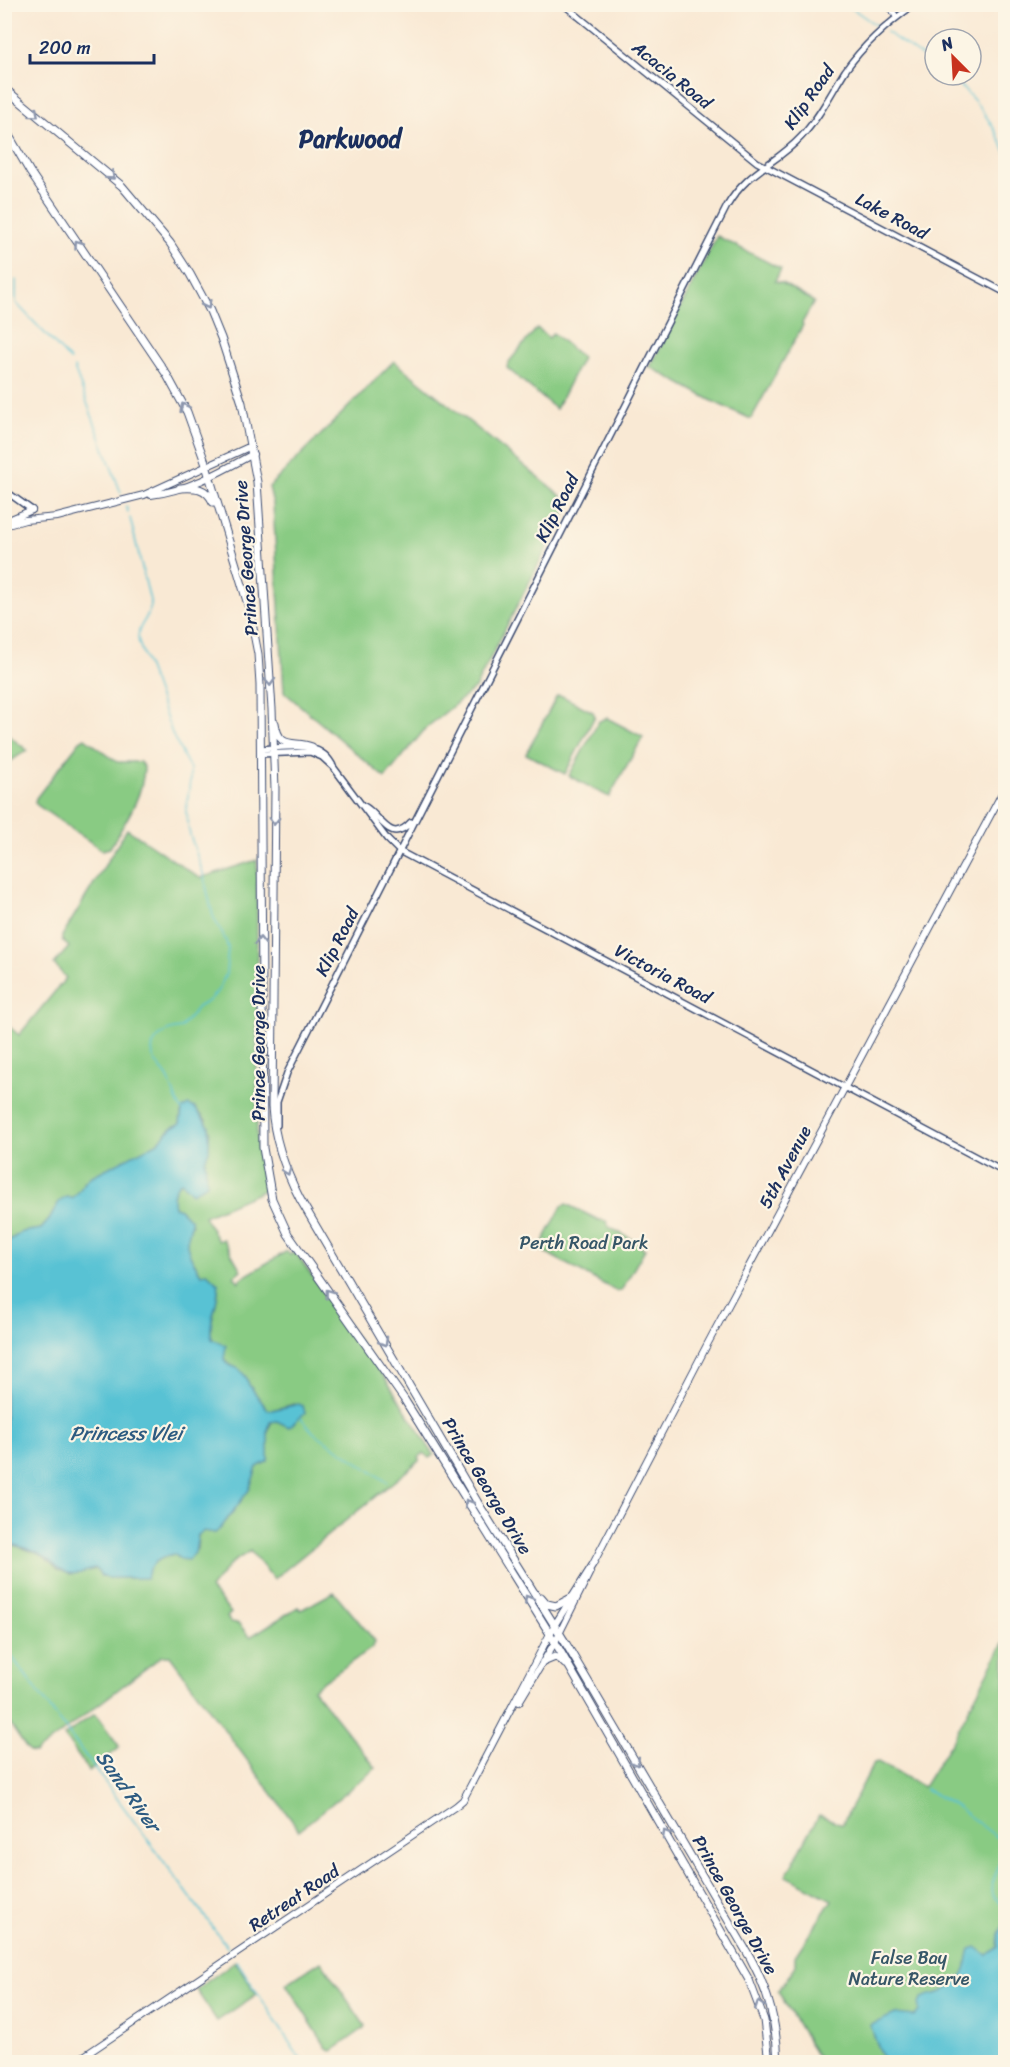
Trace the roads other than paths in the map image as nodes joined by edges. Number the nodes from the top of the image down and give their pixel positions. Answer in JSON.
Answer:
{"nodes":[{"id":1,"x":563,"y":4,"type":"edge"},
{"id":2,"x":889,"y":4,"type":"edge"},
{"id":3,"x":915,"y":4,"type":"edge"},
{"id":4,"x":896,"y":17,"type":"junction"},
{"id":5,"x":4,"y":88,"type":"edge"},
{"id":6,"x":4,"y":127,"type":"edge"},
{"id":7,"x":764,"y":166,"type":"junction"},
{"id":8,"x":1005,"y":293,"type":"edge"},
{"id":9,"x":251,"y":446,"type":"junction"},
{"id":10,"x":253,"y":454,"type":"junction"},
{"id":11,"x":206,"y":468,"type":"junction"},
{"id":12,"x":209,"y":477,"type":"junction"},
{"id":13,"x":180,"y":488,"type":"junction"},
{"id":14,"x":4,"y":490,"type":"edge"},
{"id":15,"x":144,"y":495,"type":"junction"},
{"id":16,"x":32,"y":510,"type":"junction"},
{"id":17,"x":219,"y":512,"type":"junction"},
{"id":18,"x":53,"y":518,"type":"junction"},
{"id":19,"x":27,"y":520,"type":"junction"},
{"id":20,"x":4,"y":524,"type":"edge"},
{"id":21,"x":272,"y":709,"type":"junction"},
{"id":22,"x":312,"y":747,"type":"junction"},
{"id":23,"x":273,"y":751,"type":"junction"},
{"id":24,"x":260,"y":752,"type":"junction"},
{"id":25,"x":334,"y":768,"type":"junction"},
{"id":26,"x":1005,"y":786,"type":"edge"},
{"id":27,"x":362,"y":805,"type":"junction"},
{"id":28,"x":416,"y":816,"type":"junction"},
{"id":29,"x":399,"y":851,"type":"junction"},
{"id":30,"x":287,"y":1073,"type":"junction"},
{"id":31,"x":845,"y":1088,"type":"junction"},
{"id":32,"x":272,"y":1092,"type":"junction"},
{"id":33,"x":262,"y":1131,"type":"junction"},
{"id":34,"x":277,"y":1141,"type":"junction"},
{"id":35,"x":1005,"y":1173,"type":"edge"},
{"id":36,"x":593,"y":1564,"type":"junction"},
{"id":37,"x":527,"y":1582,"type":"junction"},
{"id":38,"x":571,"y":1598,"type":"junction"},
{"id":39,"x":555,"y":1625,"type":"junction"},
{"id":40,"x":560,"y":1633,"type":"junction"},
{"id":41,"x":550,"y":1634,"type":"junction"},
{"id":42,"x":555,"y":1642,"type":"junction"},
{"id":43,"x":543,"y":1662,"type":"junction"},
{"id":44,"x":592,"y":1703,"type":"junction"},
{"id":45,"x":501,"y":1731,"type":"junction"},
{"id":46,"x":75,"y":2062,"type":"edge"},
{"id":47,"x":769,"y":2062,"type":"edge"},
{"id":48,"x":778,"y":2062,"type":"edge"}],
"edges":[{"from":1,"to":7,"type":"street","name":"Acacia Road"},
{"from":2,"to":4,"type":"street"},
{"from":3,"to":4,"type":"street","name":"Klip Road"},
{"from":4,"to":7,"type":"street","name":"Klip Road"},
{"from":5,"to":9,"type":"main road","name":"Prince George Drive","one_way":true},
{"from":11,"to":6,"type":"main road","name":"Prince George Drive","one_way":true},
{"from":7,"to":8,"type":"street","name":"Lake Road"},
{"from":7,"to":28,"type":"street","name":"Klip Road"},
{"from":9,"to":10,"type":"main road","name":"Prince George Drive"},
{"from":9,"to":11,"type":"main road"},
{"from":10,"to":12,"type":"main road"},
{"from":10,"to":21,"type":"main road","name":"Prince George Drive","one_way":true},
{"from":11,"to":12,"type":"main road","name":"Prince George Drive"},
{"from":11,"to":15,"type":"main road"},
{"from":12,"to":13,"type":"main road"},
{"from":12,"to":17,"type":"main road","name":"Prince George Drive"},
{"from":13,"to":15,"type":"main road"},
{"from":13,"to":17,"type":"main road"},
{"from":14,"to":16,"type":"street"},
{"from":15,"to":18,"type":"main road"},
{"from":16,"to":18,"type":"main road"},
{"from":16,"to":19,"type":"main road"},
{"from":16,"to":20,"type":"main road"},
{"from":17,"to":24,"type":"main road","name":"Prince George Drive"},
{"from":18,"to":19,"type":"main road"},
{"from":19,"to":20,"type":"main road"},
{"from":21,"to":22,"type":"main road"},
{"from":21,"to":23,"type":"main road","name":"Prince George Drive"},
{"from":22,"to":23,"type":"street","name":"Victoria Road"},
{"from":22,"to":25,"type":"street","name":"Victoria Road"},
{"from":23,"to":24,"type":"street","name":"Victoria Road"},
{"from":23,"to":25,"type":"street","name":"Victoria Road"},
{"from":23,"to":32,"type":"main road","name":"Prince George Drive","one_way":true},
{"from":33,"to":24,"type":"main road","name":"Prince George Drive","one_way":true},
{"from":25,"to":27,"type":"street","name":"Victoria Road"},
{"from":26,"to":31,"type":"main road","name":"5th Avenue"},
{"from":27,"to":28,"type":"street"},
{"from":27,"to":29,"type":"street","name":"Victoria Road"},
{"from":28,"to":29,"type":"street","name":"Klip Road"},
{"from":29,"to":30,"type":"street","name":"Klip Road"},
{"from":29,"to":31,"type":"street","name":"Victoria Road"},
{"from":30,"to":32,"type":"street","name":"Klip Road"},
{"from":30,"to":34,"type":"street","name":"Klip Road"},
{"from":31,"to":35,"type":"street","name":"Victoria Road"},
{"from":31,"to":36,"type":"main road","name":"5th Avenue"},
{"from":32,"to":33,"type":"main road"},
{"from":32,"to":34,"type":"main road","name":"Prince George Drive"},
{"from":41,"to":33,"type":"main road","name":"Prince George Drive","one_way":true},
{"from":34,"to":37,"type":"main road","name":"Prince George Drive","one_way":true},
{"from":36,"to":38,"type":"main road","name":"5th Avenue"},
{"from":36,"to":40,"type":"main road","name":"5th Avenue"},
{"from":37,"to":38,"type":"main road"},
{"from":37,"to":39,"type":"main road","name":"Prince George Drive"},
{"from":38,"to":39,"type":"main road","name":"5th Avenue"},
{"from":39,"to":40,"type":"main road","name":"Prince George Drive"},
{"from":39,"to":41,"type":"main road","name":"5th Avenue"},
{"from":40,"to":42,"type":"main road","name":"5th Avenue"},
{"from":40,"to":48,"type":"main road","name":"Prince George Drive","one_way":true},
{"from":41,"to":42,"type":"main road","name":"Prince George Drive"},
{"from":41,"to":45,"type":"main road","name":"Retreat Road"},
{"from":42,"to":43,"type":"main road","name":"Retreat Road"},
{"from":42,"to":44,"type":"main road","name":"Prince George Drive"},
{"from":43,"to":44,"type":"main road"},
{"from":43,"to":45,"type":"main road","name":"Retreat Road"},
{"from":47,"to":44,"type":"main road","name":"Prince George Drive","one_way":true},
{"from":45,"to":46,"type":"main road","name":"Retreat Road"}]}
